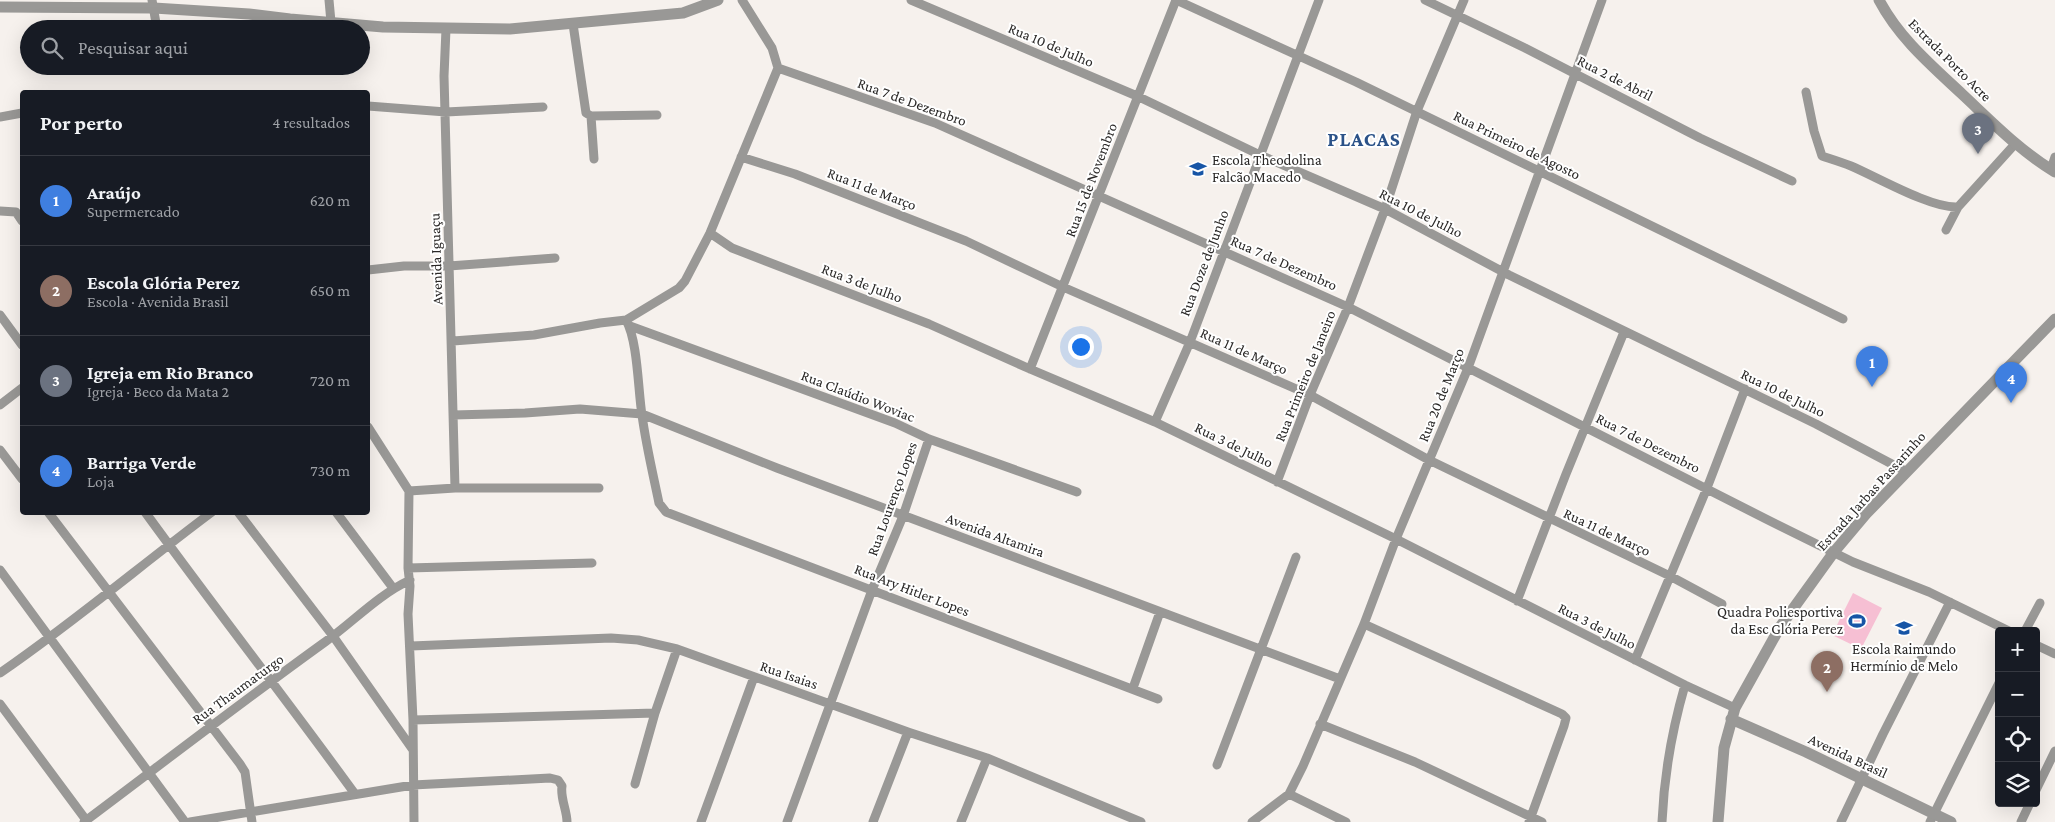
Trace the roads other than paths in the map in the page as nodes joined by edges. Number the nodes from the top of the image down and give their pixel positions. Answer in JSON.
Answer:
{"nodes":[{"id":1,"x":329,"y":0,"type":"edge"},
{"id":2,"x":718,"y":0,"type":"edge"},
{"id":3,"x":742,"y":0,"type":"edge"},
{"id":4,"x":911,"y":0,"type":"edge"},
{"id":5,"x":1176,"y":0,"type":"edge"},
{"id":6,"x":1320,"y":0,"type":"edge"},
{"id":7,"x":1425,"y":0,"type":"edge"},
{"id":8,"x":1464,"y":0,"type":"edge"},
{"id":9,"x":1602,"y":0,"type":"edge"},
{"id":10,"x":1879,"y":0,"type":"edge"},
{"id":11,"x":153,"y":4,"type":"edge"},
{"id":12,"x":0,"y":7,"type":"edge"},
{"id":13,"x":1458,"y":14,"type":"junction"},
{"id":14,"x":156,"y":20,"type":"edge"},
{"id":15,"x":310,"y":20,"type":"edge"},
{"id":16,"x":331,"y":20,"type":"edge"},
{"id":17,"x":573,"y":24,"type":"junction"},
{"id":18,"x":370,"y":26,"type":"edge"},
{"id":19,"x":446,"y":30,"type":"junction"},
{"id":20,"x":1297,"y":56,"type":"junction"},
{"id":21,"x":778,"y":68,"type":"junction"},
{"id":22,"x":1576,"y":74,"type":"junction"},
{"id":23,"x":1806,"y":92,"type":"dead end"},
{"id":24,"x":1137,"y":96,"type":"junction"},
{"id":25,"x":370,"y":106,"type":"edge"},
{"id":26,"x":543,"y":107,"type":"dead end"},
{"id":27,"x":1417,"y":111,"type":"junction"},
{"id":28,"x":446,"y":112,"type":"junction"},
{"id":29,"x":20,"y":113,"type":"edge"},
{"id":30,"x":589,"y":115,"type":"junction"},
{"id":31,"x":657,"y":115,"type":"dead end"},
{"id":32,"x":0,"y":117,"type":"edge"},
{"id":33,"x":2015,"y":144,"type":"junction"},
{"id":34,"x":1260,"y":155,"type":"junction"},
{"id":35,"x":740,"y":157,"type":"junction"},
{"id":36,"x":2055,"y":157,"type":"edge"},
{"id":37,"x":594,"y":159,"type":"dead end"},
{"id":38,"x":2053,"y":170,"type":"edge"},
{"id":39,"x":1539,"y":171,"type":"junction"},
{"id":40,"x":1792,"y":181,"type":"dead end"},
{"id":41,"x":1100,"y":195,"type":"junction"},
{"id":42,"x":1958,"y":207,"type":"junction"},
{"id":43,"x":1385,"y":209,"type":"junction"},
{"id":44,"x":0,"y":211,"type":"edge"},
{"id":45,"x":20,"y":218,"type":"edge"},
{"id":46,"x":1946,"y":230,"type":"dead end"},
{"id":47,"x":710,"y":233,"type":"junction"},
{"id":48,"x":1223,"y":251,"type":"junction"},
{"id":49,"x":555,"y":258,"type":"dead end"},
{"id":50,"x":449,"y":266,"type":"junction"},
{"id":51,"x":370,"y":270,"type":"edge"},
{"id":52,"x":1503,"y":271,"type":"junction"},
{"id":53,"x":1063,"y":287,"type":"junction"},
{"id":54,"x":1348,"y":306,"type":"junction"},
{"id":55,"x":0,"y":315,"type":"edge"},
{"id":56,"x":1843,"y":319,"type":"dead end"},
{"id":57,"x":2055,"y":319,"type":"edge"},
{"id":58,"x":628,"y":323,"type":"junction"},
{"id":59,"x":1624,"y":332,"type":"junction"},
{"id":60,"x":453,"y":341,"type":"junction"},
{"id":61,"x":20,"y":342,"type":"edge"},
{"id":62,"x":1190,"y":342,"type":"junction"},
{"id":63,"x":1468,"y":368,"type":"junction"},
{"id":64,"x":1030,"y":370,"type":"junction"},
{"id":65,"x":1745,"y":389,"type":"junction"},
{"id":66,"x":20,"y":390,"type":"edge"},
{"id":67,"x":1310,"y":395,"type":"junction"},
{"id":68,"x":0,"y":405,"type":"edge"},
{"id":69,"x":642,"y":414,"type":"junction"},
{"id":70,"x":453,"y":415,"type":"junction"},
{"id":71,"x":1156,"y":422,"type":"junction"},
{"id":72,"x":1586,"y":426,"type":"junction"},
{"id":73,"x":370,"y":431,"type":"edge"},
{"id":74,"x":929,"y":439,"type":"junction"},
{"id":75,"x":0,"y":450,"type":"edge"},
{"id":76,"x":1429,"y":460,"type":"junction"},
{"id":77,"x":1907,"y":472,"type":"junction"},
{"id":78,"x":20,"y":476,"type":"edge"},
{"id":79,"x":1278,"y":482,"type":"junction"},
{"id":80,"x":455,"y":488,"type":"junction"},
{"id":81,"x":599,"y":488,"type":"dead end"},
{"id":82,"x":1707,"y":488,"type":"junction"},
{"id":83,"x":409,"y":491,"type":"junction"},
{"id":84,"x":1078,"y":492,"type":"dead end"},
{"id":85,"x":50,"y":515,"type":"edge"},
{"id":86,"x":147,"y":515,"type":"edge"},
{"id":87,"x":208,"y":515,"type":"edge"},
{"id":88,"x":240,"y":515,"type":"edge"},
{"id":89,"x":338,"y":515,"type":"edge"},
{"id":90,"x":903,"y":516,"type":"junction"},
{"id":91,"x":1549,"y":519,"type":"junction"},
{"id":92,"x":1396,"y":539,"type":"junction"},
{"id":93,"x":168,"y":545,"type":"junction"},
{"id":94,"x":1834,"y":552,"type":"junction"},
{"id":95,"x":1296,"y":557,"type":"dead end"},
{"id":96,"x":592,"y":563,"type":"dead end"},
{"id":97,"x":408,"y":568,"type":"junction"},
{"id":98,"x":0,"y":570,"type":"edge"},
{"id":99,"x":1670,"y":576,"type":"junction"},
{"id":100,"x":410,"y":580,"type":"junction"},
{"id":101,"x":393,"y":588,"type":"junction"},
{"id":102,"x":108,"y":590,"type":"junction"},
{"id":103,"x":872,"y":590,"type":"junction"},
{"id":104,"x":1517,"y":601,"type":"junction"},
{"id":105,"x":1950,"y":602,"type":"junction"},
{"id":106,"x":2040,"y":603,"type":"dead end"},
{"id":107,"x":1722,"y":604,"type":"dead end"},
{"id":108,"x":1160,"y":612,"type":"junction"},
{"id":109,"x":1364,"y":624,"type":"junction"},
{"id":110,"x":2001,"y":627,"type":"edge"},
{"id":111,"x":2027,"y":627,"type":"edge"},
{"id":112,"x":333,"y":636,"type":"junction"},
{"id":113,"x":51,"y":638,"type":"junction"},
{"id":114,"x":411,"y":646,"type":"junction"},
{"id":115,"x":2040,"y":647,"type":"edge"},
{"id":116,"x":1260,"y":648,"type":"junction"},
{"id":117,"x":677,"y":649,"type":"junction"},
{"id":118,"x":2055,"y":654,"type":"edge"},
{"id":119,"x":1635,"y":660,"type":"junction"},
{"id":120,"x":0,"y":673,"type":"edge"},
{"id":121,"x":754,"y":678,"type":"junction"},
{"id":122,"x":1340,"y":679,"type":"junction"},
{"id":123,"x":272,"y":680,"type":"junction"},
{"id":124,"x":1685,"y":686,"type":"junction"},
{"id":125,"x":1134,"y":688,"type":"junction"},
{"id":126,"x":1995,"y":691,"type":"edge"},
{"id":127,"x":1158,"y":699,"type":"dead end"},
{"id":128,"x":830,"y":703,"type":"junction"},
{"id":129,"x":0,"y":704,"type":"edge"},
{"id":130,"x":655,"y":713,"type":"junction"},
{"id":131,"x":1733,"y":713,"type":"junction"},
{"id":132,"x":413,"y":720,"type":"junction"},
{"id":133,"x":1320,"y":724,"type":"junction"},
{"id":134,"x":211,"y":726,"type":"junction"},
{"id":135,"x":908,"y":732,"type":"junction"},
{"id":136,"x":413,"y":750,"type":"junction"},
{"id":137,"x":2055,"y":752,"type":"edge"},
{"id":138,"x":986,"y":758,"type":"junction"},
{"id":139,"x":1218,"y":764,"type":"dead end"},
{"id":140,"x":149,"y":772,"type":"junction"},
{"id":141,"x":1862,"y":779,"type":"junction"},
{"id":142,"x":2040,"y":782,"type":"edge"},
{"id":143,"x":635,"y":784,"type":"dead end"},
{"id":144,"x":413,"y":785,"type":"junction"},
{"id":145,"x":355,"y":794,"type":"junction"},
{"id":146,"x":1289,"y":794,"type":"junction"},
{"id":147,"x":2028,"y":807,"type":"edge"},
{"id":148,"x":251,"y":812,"type":"junction"},
{"id":149,"x":567,"y":818,"type":"edge"},
{"id":150,"x":1932,"y":818,"type":"edge"},
{"id":151,"x":1530,"y":819,"type":"edge"},
{"id":152,"x":1257,"y":820,"type":"edge"},
{"id":153,"x":85,"y":821,"type":"edge"},
{"id":154,"x":185,"y":822,"type":"edge"},
{"id":155,"x":190,"y":822,"type":"edge"},
{"id":156,"x":252,"y":822,"type":"edge"},
{"id":157,"x":414,"y":822,"type":"edge"},
{"id":158,"x":701,"y":822,"type":"edge"},
{"id":159,"x":787,"y":822,"type":"edge"},
{"id":160,"x":873,"y":822,"type":"edge"},
{"id":161,"x":961,"y":822,"type":"edge"},
{"id":162,"x":1141,"y":822,"type":"edge"},
{"id":163,"x":1346,"y":822,"type":"edge"},
{"id":164,"x":1542,"y":822,"type":"edge"},
{"id":165,"x":1662,"y":822,"type":"edge"},
{"id":166,"x":1718,"y":822,"type":"edge"},
{"id":167,"x":1841,"y":822,"type":"edge"},
{"id":168,"x":1951,"y":822,"type":"edge"},
{"id":169,"x":2021,"y":822,"type":"edge"}],
"edges":[{"from":1,"to":16,"type":"street"},
{"from":2,"to":17,"type":"street"},
{"from":3,"to":21,"type":"street"},
{"from":4,"to":24,"type":"street","name":"Rua 10 de Julho"},
{"from":5,"to":20,"type":"street","name":"Rua Primeiro de Agosto"},
{"from":5,"to":24,"type":"street","name":"Rua 15 de Novembro"},
{"from":6,"to":20,"type":"street","name":"Rua Doze de Junho"},
{"from":7,"to":13,"type":"street","name":"Rua 2 de Abril"},
{"from":8,"to":13,"type":"street","name":"Rua Primeiro de Janeiro"},
{"from":9,"to":22,"type":"street","name":"Rua 20 de Março"},
{"from":10,"to":33,"type":"street","name":"Estrada Porto Acre"},
{"from":11,"to":12,"type":"street"},
{"from":11,"to":14,"type":"street"},
{"from":11,"to":15,"type":"street"},
{"from":13,"to":22,"type":"street","name":"Rua 2 de Abril"},
{"from":13,"to":27,"type":"street","name":"Rua Primeiro de Janeiro"},
{"from":17,"to":19,"type":"street"},
{"from":17,"to":30,"type":"street"},
{"from":18,"to":19,"type":"street"},
{"from":19,"to":28,"type":"street","name":"Avenida Iguaçu"},
{"from":20,"to":27,"type":"street","name":"Rua Primeiro de Agosto"},
{"from":20,"to":34,"type":"street","name":"Rua Doze de Junho"},
{"from":21,"to":35,"type":"street"},
{"from":21,"to":41,"type":"street","name":"Rua 7 de Dezembro"},
{"from":22,"to":39,"type":"street","name":"Rua 20 de Março"},
{"from":22,"to":40,"type":"street","name":"Rua 2 de Abril"},
{"from":23,"to":42,"type":"street"},
{"from":24,"to":34,"type":"street","name":"Rua 10 de Julho"},
{"from":24,"to":41,"type":"street","name":"Rua 15 de Novembro"},
{"from":25,"to":28,"type":"street"},
{"from":26,"to":28,"type":"street"},
{"from":27,"to":39,"type":"street","name":"Rua Primeiro de Agosto"},
{"from":27,"to":43,"type":"street","name":"Rua Primeiro de Janeiro"},
{"from":28,"to":50,"type":"street","name":"Avenida Iguaçu"},
{"from":29,"to":32,"type":"street"},
{"from":30,"to":31,"type":"street"},
{"from":30,"to":37,"type":"street"},
{"from":33,"to":38,"type":"street","name":"Estrada Porto Acre"},
{"from":33,"to":42,"type":"street"},
{"from":34,"to":43,"type":"street","name":"Rua 10 de Julho"},
{"from":34,"to":48,"type":"street","name":"Rua Doze de Junho"},
{"from":35,"to":47,"type":"street"},
{"from":35,"to":53,"type":"street","name":"Rua 11 de Março"},
{"from":36,"to":38,"type":"street"},
{"from":39,"to":52,"type":"street","name":"Rua 20 de Março"},
{"from":39,"to":56,"type":"street","name":"Rua Primeiro de Agosto"},
{"from":41,"to":48,"type":"street","name":"Rua 7 de Dezembro"},
{"from":41,"to":53,"type":"street","name":"Rua 15 de Novembro"},
{"from":42,"to":46,"type":"street"},
{"from":43,"to":52,"type":"street","name":"Rua 10 de Julho"},
{"from":43,"to":54,"type":"street","name":"Rua Primeiro de Janeiro"},
{"from":44,"to":45,"type":"street"},
{"from":47,"to":58,"type":"street"},
{"from":47,"to":64,"type":"street","name":"Rua 3 de Julho"},
{"from":48,"to":54,"type":"street","name":"Rua 7 de Dezembro"},
{"from":48,"to":62,"type":"street","name":"Rua Doze de Junho"},
{"from":49,"to":50,"type":"street"},
{"from":50,"to":51,"type":"street"},
{"from":50,"to":60,"type":"street","name":"Avenida Iguaçu"},
{"from":52,"to":59,"type":"street","name":"Rua 10 de Julho"},
{"from":52,"to":63,"type":"street","name":"Rua 20 de Março"},
{"from":53,"to":62,"type":"street","name":"Rua 11 de Março"},
{"from":53,"to":64,"type":"street","name":"Rua 15 de Novembro"},
{"from":54,"to":63,"type":"street","name":"Rua 7 de Dezembro"},
{"from":54,"to":67,"type":"street","name":"Rua Primeiro de Janeiro"},
{"from":55,"to":61,"type":"street"},
{"from":57,"to":77,"type":"street","name":"Estrada Jarbas Passarinho"},
{"from":58,"to":60,"type":"street"},
{"from":58,"to":69,"type":"street"},
{"from":58,"to":74,"type":"street","name":"Rua Claúdio Woviac"},
{"from":59,"to":65,"type":"street","name":"Rua 10 de Julho"},
{"from":59,"to":72,"type":"street"},
{"from":60,"to":70,"type":"street","name":"Avenida Iguaçu"},
{"from":62,"to":67,"type":"street","name":"Rua 11 de Março"},
{"from":62,"to":71,"type":"street","name":"Rua Doze de Junho"},
{"from":63,"to":72,"type":"street","name":"Rua 7 de Dezembro"},
{"from":63,"to":76,"type":"street","name":"Rua 20 de Março"},
{"from":64,"to":71,"type":"street","name":"Rua 3 de Julho"},
{"from":65,"to":77,"type":"street","name":"Rua 10 de Julho"},
{"from":65,"to":82,"type":"street"},
{"from":66,"to":68,"type":"street"},
{"from":67,"to":76,"type":"street","name":"Rua 11 de Março"},
{"from":67,"to":79,"type":"street","name":"Rua Primeiro de Janeiro"},
{"from":69,"to":70,"type":"street","name":"Avenida Altamira"},
{"from":69,"to":90,"type":"street","name":"Avenida Altamira"},
{"from":69,"to":103,"type":"street","name":"Rua Ary Hitler Lopes"},
{"from":70,"to":80,"type":"street","name":"Avenida Iguaçu"},
{"from":71,"to":79,"type":"street","name":"Rua 3 de Julho"},
{"from":72,"to":82,"type":"street","name":"Rua 7 de Dezembro"},
{"from":72,"to":91,"type":"street"},
{"from":73,"to":83,"type":"street"},
{"from":74,"to":84,"type":"street","name":"Rua Claúdio Woviac"},
{"from":74,"to":90,"type":"street","name":"Rua Lourenço Lopes"},
{"from":75,"to":78,"type":"street"},
{"from":76,"to":91,"type":"street","name":"Rua 11 de Março"},
{"from":76,"to":92,"type":"street","name":"Rua 20 de Março"},
{"from":77,"to":94,"type":"street","name":"Estrada Jarbas Passarinho"},
{"from":79,"to":92,"type":"street","name":"Rua 3 de Julho"},
{"from":80,"to":81,"type":"street"},
{"from":80,"to":83,"type":"street"},
{"from":82,"to":94,"type":"street","name":"Rua 7 de Dezembro"},
{"from":82,"to":99,"type":"street"},
{"from":83,"to":97,"type":"street"},
{"from":85,"to":102,"type":"street"},
{"from":86,"to":93,"type":"street"},
{"from":87,"to":93,"type":"street"},
{"from":88,"to":112,"type":"street"},
{"from":89,"to":101,"type":"street"},
{"from":90,"to":103,"type":"street","name":"Rua Lourenço Lopes"},
{"from":90,"to":108,"type":"street","name":"Avenida Altamira"},
{"from":91,"to":99,"type":"street","name":"Rua 11 de Março"},
{"from":91,"to":104,"type":"street"},
{"from":92,"to":104,"type":"street","name":"Rua 3 de Julho"},
{"from":92,"to":109,"type":"street","name":"Rua 20 de Março"},
{"from":93,"to":102,"type":"street"},
{"from":93,"to":123,"type":"street"},
{"from":94,"to":105,"type":"street","name":"Rua 7 de Dezembro"},
{"from":94,"to":131,"type":"street","name":"Estrada Jarbas Passarinho"},
{"from":95,"to":116,"type":"street"},
{"from":96,"to":97,"type":"street"},
{"from":97,"to":100,"type":"street"},
{"from":98,"to":113,"type":"street"},
{"from":99,"to":107,"type":"street","name":"Rua 11 de Março"},
{"from":99,"to":119,"type":"street"},
{"from":100,"to":101,"type":"street","name":"Rua Thaumaturgo"},
{"from":100,"to":114,"type":"street"},
{"from":101,"to":112,"type":"street","name":"Rua Thaumaturgo"},
{"from":102,"to":113,"type":"street"},
{"from":102,"to":134,"type":"street"},
{"from":103,"to":125,"type":"street","name":"Rua Ary Hitler Lopes"},
{"from":103,"to":128,"type":"street","name":"Rua Lourenço Lopes"},
{"from":104,"to":119,"type":"street","name":"Rua 3 de Julho"},
{"from":105,"to":110,"type":"street","name":"Rua 7 de Dezembro"},
{"from":105,"to":141,"type":"street"},
{"from":106,"to":111,"type":"street"},
{"from":108,"to":116,"type":"street","name":"Avenida Altamira"},
{"from":108,"to":125,"type":"street"},
{"from":109,"to":122,"type":"street","name":"Rua 20 de Março"},
{"from":109,"to":151,"type":"street"},
{"from":112,"to":123,"type":"street","name":"Rua Thaumaturgo"},
{"from":112,"to":136,"type":"street"},
{"from":113,"to":120,"type":"street"},
{"from":113,"to":140,"type":"street"},
{"from":114,"to":117,"type":"street","name":"Rua Isaias"},
{"from":114,"to":132,"type":"street"},
{"from":115,"to":118,"type":"street"},
{"from":116,"to":122,"type":"street","name":"Avenida Altamira"},
{"from":116,"to":139,"type":"street"},
{"from":117,"to":121,"type":"street","name":"Rua Isaias"},
{"from":117,"to":130,"type":"street"},
{"from":119,"to":124,"type":"street","name":"Rua 3 de Julho"},
{"from":121,"to":128,"type":"street","name":"Rua Isaias"},
{"from":121,"to":158,"type":"street"},
{"from":122,"to":133,"type":"street","name":"Rua 20 de Março"},
{"from":123,"to":134,"type":"street","name":"Rua Thaumaturgo"},
{"from":123,"to":145,"type":"street"},
{"from":124,"to":131,"type":"street","name":"Rua 3 de Julho"},
{"from":124,"to":165,"type":"street"},
{"from":125,"to":127,"type":"street","name":"Rua Ary Hitler Lopes"},
{"from":126,"to":150,"type":"street"},
{"from":128,"to":135,"type":"street","name":"Rua Isaias"},
{"from":128,"to":159,"type":"street","name":"Rua Lourenço Lopes"},
{"from":129,"to":153,"type":"street"},
{"from":130,"to":132,"type":"street"},
{"from":130,"to":143,"type":"street"},
{"from":131,"to":141,"type":"street","name":"Avenida Brasil"},
{"from":131,"to":166,"type":"street","name":"Estrada Jarbas Passarinho"},
{"from":132,"to":136,"type":"street"},
{"from":133,"to":146,"type":"street","name":"Rua 20 de Março"},
{"from":133,"to":151,"type":"street"},
{"from":134,"to":140,"type":"street","name":"Rua Thaumaturgo"},
{"from":134,"to":148,"type":"street"},
{"from":135,"to":138,"type":"street","name":"Rua Isaias"},
{"from":135,"to":160,"type":"street"},
{"from":136,"to":144,"type":"street"},
{"from":137,"to":142,"type":"street"},
{"from":138,"to":161,"type":"street"},
{"from":138,"to":162,"type":"street","name":"Rua Isaias"},
{"from":140,"to":153,"type":"street","name":"Rua Thaumaturgo"},
{"from":140,"to":154,"type":"street"},
{"from":141,"to":150,"type":"street","name":"Avenida Brasil"},
{"from":141,"to":167,"type":"street"},
{"from":144,"to":145,"type":"street"},
{"from":144,"to":149,"type":"street"},
{"from":144,"to":157,"type":"street"},
{"from":145,"to":148,"type":"street"},
{"from":146,"to":152,"type":"street"},
{"from":146,"to":163,"type":"street"},
{"from":147,"to":169,"type":"street"},
{"from":148,"to":155,"type":"street"},
{"from":148,"to":156,"type":"street"},
{"from":150,"to":168,"type":"street","name":"Avenida Brasil"},
{"from":151,"to":164,"type":"street"}]}
